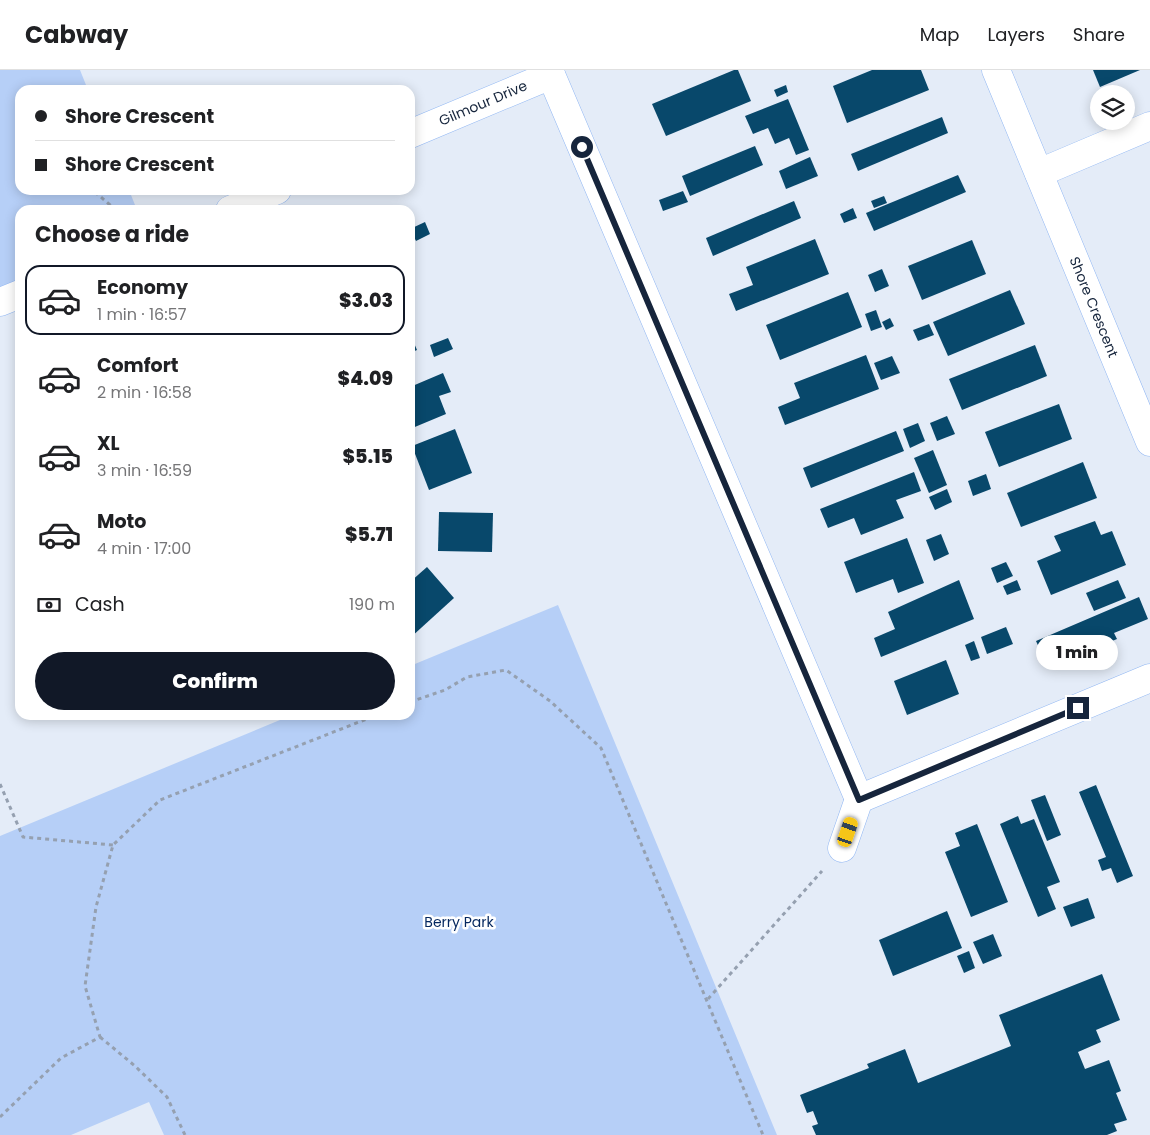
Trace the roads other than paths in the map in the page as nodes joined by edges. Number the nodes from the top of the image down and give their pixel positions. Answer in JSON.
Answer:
{"nodes":[{"id":1,"x":996,"y":70,"type":"edge"},
{"id":2,"x":550,"y":72,"type":"edge"},
{"id":3,"x":1150,"y":126,"type":"edge"},
{"id":4,"x":415,"y":132,"type":"edge"},
{"id":5,"x":1039,"y":173,"type":"junction"},
{"id":6,"x":265,"y":195,"type":"edge"},
{"id":7,"x":242,"y":205,"type":"edge"},
{"id":8,"x":15,"y":296,"type":"edge"},
{"id":9,"x":0,"y":302,"type":"edge"},
{"id":10,"x":1150,"y":442,"type":"edge"},
{"id":11,"x":1150,"y":678,"type":"edge"},
{"id":12,"x":859,"y":800,"type":"junction"},
{"id":13,"x":842,"y":848,"type":"road end"}],
"edges":[{"from":1,"to":5,"type":"street"},
{"from":2,"to":4,"type":"street","name":"Gilmour Drive"},
{"from":2,"to":12,"type":"street"},
{"from":3,"to":5,"type":"street"},
{"from":5,"to":10,"type":"street","name":"Shore Crescent"},
{"from":6,"to":7,"type":"street"},
{"from":8,"to":9,"type":"street"},
{"from":11,"to":12,"type":"street"},
{"from":12,"to":13,"type":"street"}]}
